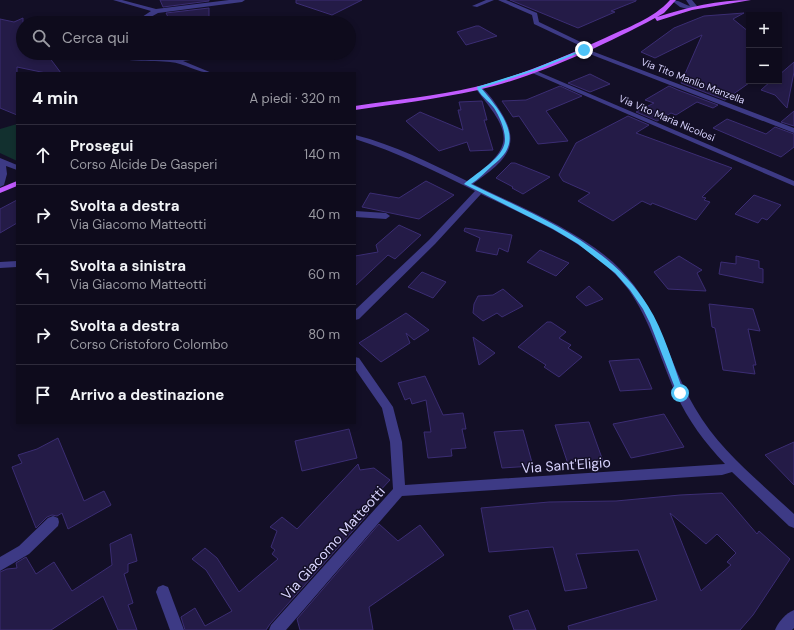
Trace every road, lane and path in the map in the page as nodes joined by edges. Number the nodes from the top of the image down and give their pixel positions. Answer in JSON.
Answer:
{"nodes":[{"id":1,"x":116,"y":0,"type":"edge"},
{"id":2,"x":242,"y":0,"type":"edge"},
{"id":3,"x":491,"y":0,"type":"edge"},
{"id":4,"x":502,"y":0,"type":"edge"},
{"id":5,"x":672,"y":0,"type":"edge"},
{"id":6,"x":689,"y":0,"type":"edge"},
{"id":7,"x":707,"y":0,"type":"edge"},
{"id":8,"x":728,"y":0,"type":"edge"},
{"id":9,"x":748,"y":0,"type":"edge"},
{"id":10,"x":475,"y":6,"type":"dead end"},
{"id":11,"x":691,"y":8,"type":"junction"},
{"id":12,"x":156,"y":11,"type":"junction"},
{"id":13,"x":148,"y":16,"type":"edge"},
{"id":14,"x":638,"y":25,"type":"junction"},
{"id":15,"x":586,"y":49,"type":"junction"},
{"id":16,"x":174,"y":60,"type":"edge"},
{"id":17,"x":532,"y":70,"type":"junction"},
{"id":18,"x":206,"y":72,"type":"edge"},
{"id":19,"x":478,"y":88,"type":"junction"},
{"id":20,"x":356,"y":109,"type":"edge"},
{"id":21,"x":794,"y":131,"type":"edge"},
{"id":22,"x":356,"y":137,"type":"edge"},
{"id":23,"x":0,"y":161,"type":"edge"},
{"id":24,"x":16,"y":168,"type":"edge"},
{"id":25,"x":16,"y":183,"type":"edge"},
{"id":26,"x":467,"y":184,"type":"junction"},
{"id":27,"x":794,"y":184,"type":"edge"},
{"id":28,"x":0,"y":185,"type":"edge"},
{"id":29,"x":480,"y":190,"type":"junction"},
{"id":30,"x":0,"y":191,"type":"edge"},
{"id":31,"x":356,"y":214,"type":"edge"},
{"id":32,"x":386,"y":216,"type":"dead end"},
{"id":33,"x":16,"y":264,"type":"edge"},
{"id":34,"x":0,"y":266,"type":"edge"},
{"id":35,"x":356,"y":315,"type":"edge"},
{"id":36,"x":356,"y":362,"type":"edge"},
{"id":37,"x":734,"y":466,"type":"junction"},
{"id":38,"x":399,"y":491,"type":"junction"},
{"id":39,"x":53,"y":522,"type":"dead end"},
{"id":40,"x":794,"y":522,"type":"edge"},
{"id":41,"x":0,"y":565,"type":"edge"},
{"id":42,"x":162,"y":592,"type":"dead end"},
{"id":43,"x":794,"y":617,"type":"edge"},
{"id":44,"x":177,"y":630,"type":"edge"},
{"id":45,"x":276,"y":630,"type":"edge"},
{"id":46,"x":782,"y":630,"type":"edge"}],
"edges":[{"from":1,"to":12,"type":"street"},
{"from":2,"to":12,"type":"street"},
{"from":3,"to":10,"type":"street"},
{"from":4,"to":15,"type":"street","name":"Via Tito Manlio Manzella"},
{"from":5,"to":11,"type":"street"},
{"from":5,"to":14,"type":"main road"},
{"from":6,"to":11,"type":"street"},
{"from":7,"to":8,"type":"main road"},
{"from":9,"to":11,"type":"main road"},
{"from":11,"to":14,"type":"main road"},
{"from":12,"to":13,"type":"street"},
{"from":14,"to":15,"type":"main road"},
{"from":15,"to":17,"type":"main road"},
{"from":15,"to":21,"type":"street","name":"Via Tito Manlio Manzella"},
{"from":16,"to":18,"type":"street"},
{"from":17,"to":19,"type":"main road"},
{"from":17,"to":27,"type":"street","name":"Via Vito Maria Nicolosi"},
{"from":19,"to":20,"type":"main road"},
{"from":19,"to":26,"type":"street"},
{"from":22,"to":26,"type":"street"},
{"from":23,"to":24,"type":"street"},
{"from":23,"to":28,"type":"street"},
{"from":25,"to":30,"type":"main road"},
{"from":26,"to":29,"type":"street"},
{"from":29,"to":35,"type":"street"},
{"from":29,"to":37,"type":"street"},
{"from":31,"to":32,"type":"street"},
{"from":33,"to":34,"type":"street"},
{"from":36,"to":38,"type":"street","name":"Via Giacomo Matteotti"},
{"from":37,"to":38,"type":"street","name":"Via Sant'Eligio"},
{"from":37,"to":40,"type":"street"},
{"from":38,"to":45,"type":"street","name":"Via Giacomo Matteotti"},
{"from":39,"to":41,"type":"street"},
{"from":42,"to":44,"type":"street"},
{"from":43,"to":46,"type":"street"}]}
